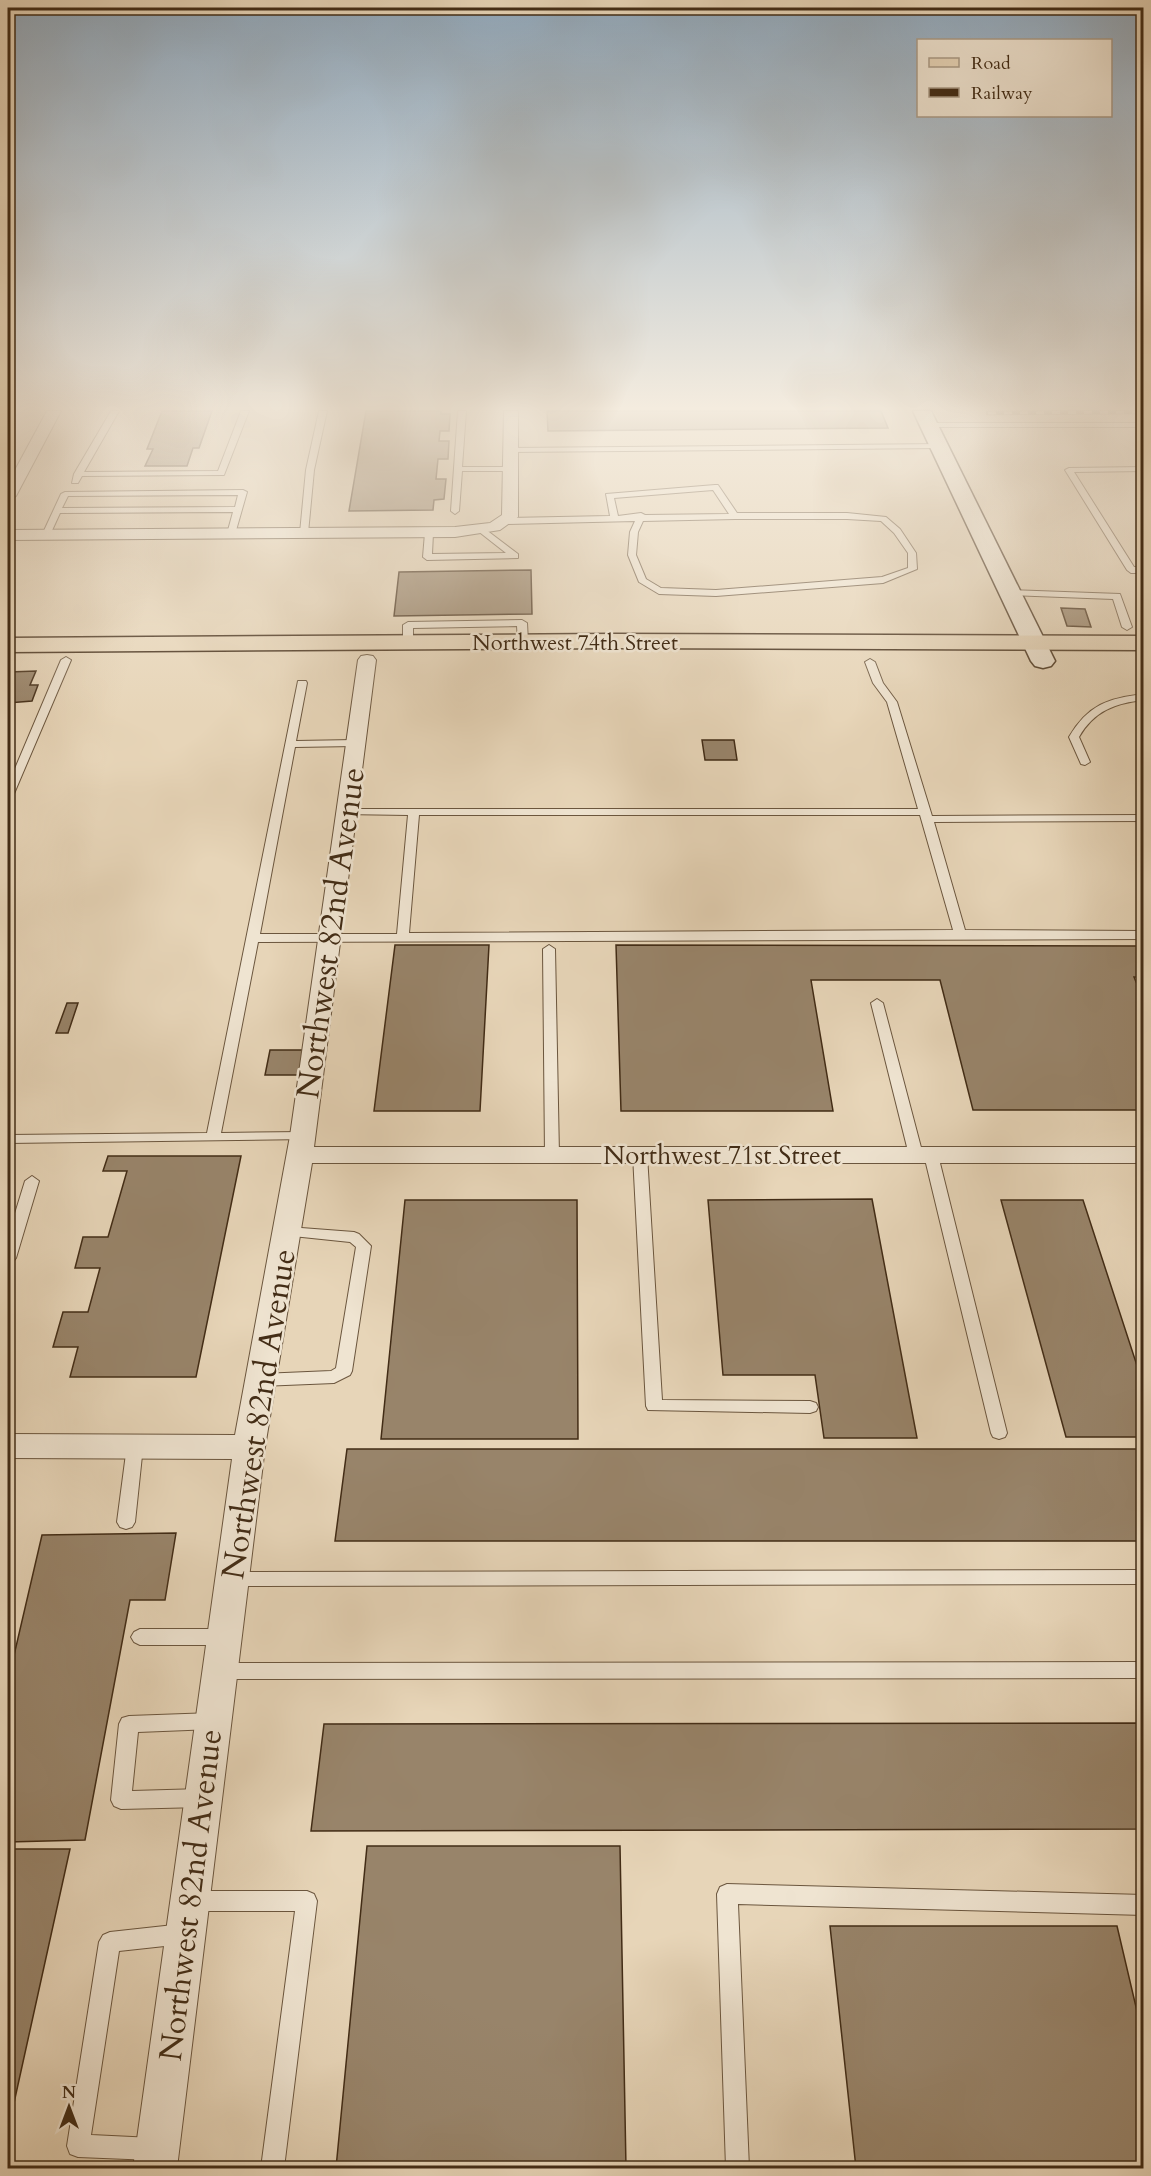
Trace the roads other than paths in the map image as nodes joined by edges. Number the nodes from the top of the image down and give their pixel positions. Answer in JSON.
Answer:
{"nodes":[{"id":1,"x":55,"y":513,"type":"edge"},
{"id":2,"x":237,"y":513,"type":"edge"},
{"id":3,"x":306,"y":513,"type":"edge"},
{"id":4,"x":510,"y":513,"type":"edge"},
{"id":5,"x":613,"y":513,"type":"edge"},
{"id":6,"x":733,"y":513,"type":"edge"},
{"id":7,"x":971,"y":513,"type":"edge"},
{"id":8,"x":1095,"y":513,"type":"edge"},
{"id":9,"x":640,"y":516,"type":"junction"},
{"id":10,"x":735,"y":516,"type":"junction"},
{"id":11,"x":614,"y":517,"type":"junction"},
{"id":12,"x":493,"y":525,"type":"junction"},
{"id":13,"x":304,"y":533,"type":"junction"},
{"id":14,"x":429,"y":533,"type":"junction"},
{"id":15,"x":231,"y":534,"type":"junction"},
{"id":16,"x":8,"y":535,"type":"edge"},
{"id":17,"x":46,"y":535,"type":"junction"},
{"id":18,"x":1143,"y":570,"type":"edge"},
{"id":19,"x":1010,"y":593,"type":"junction"},
{"id":20,"x":1135,"y":635,"type":"edge"},
{"id":21,"x":8,"y":645,"type":"edge"},
{"id":22,"x":1038,"y":652,"type":"junction"},
{"id":23,"x":8,"y":660,"type":"edge"},
{"id":24,"x":66,"y":660,"type":"junction"},
{"id":25,"x":367,"y":660,"type":"junction"},
{"id":26,"x":1143,"y":661,"type":"edge"},
{"id":27,"x":870,"y":662,"type":"junction"},
{"id":28,"x":302,"y":683,"type":"dead end"},
{"id":29,"x":1143,"y":698,"type":"edge"},
{"id":30,"x":355,"y":743,"type":"junction"},
{"id":31,"x":290,"y":744,"type":"junction"},
{"id":32,"x":1084,"y":762,"type":"dead end"},
{"id":33,"x":8,"y":796,"type":"edge"},
{"id":34,"x":346,"y":812,"type":"junction"},
{"id":35,"x":414,"y":812,"type":"junction"},
{"id":36,"x":926,"y":816,"type":"junction"},
{"id":37,"x":1143,"y":818,"type":"edge"},
{"id":38,"x":960,"y":934,"type":"junction"},
{"id":39,"x":1143,"y":935,"type":"edge"},
{"id":40,"x":403,"y":937,"type":"junction"},
{"id":41,"x":253,"y":938,"type":"junction"},
{"id":42,"x":330,"y":938,"type":"junction"},
{"id":43,"x":549,"y":950,"type":"dead end"},
{"id":44,"x":877,"y":1003,"type":"dead end"},
{"id":45,"x":213,"y":1137,"type":"junction"},
{"id":46,"x":8,"y":1139,"type":"edge"},
{"id":47,"x":302,"y":1145,"type":"junction"},
{"id":48,"x":552,"y":1155,"type":"junction"},
{"id":49,"x":640,"y":1155,"type":"junction"},
{"id":50,"x":924,"y":1155,"type":"junction"},
{"id":51,"x":1143,"y":1155,"type":"edge"},
{"id":52,"x":32,"y":1181,"type":"dead end"},
{"id":53,"x":288,"y":1232,"type":"junction"},
{"id":54,"x":8,"y":1258,"type":"edge"},
{"id":55,"x":261,"y":1380,"type":"junction"},
{"id":56,"x":810,"y":1407,"type":"dead end"},
{"id":57,"x":999,"y":1433,"type":"dead end"},
{"id":58,"x":8,"y":1446,"type":"edge"},
{"id":59,"x":135,"y":1446,"type":"junction"},
{"id":60,"x":249,"y":1447,"type":"junction"},
{"id":61,"x":126,"y":1522,"type":"dead end"},
{"id":62,"x":1143,"y":1576,"type":"edge"},
{"id":63,"x":231,"y":1579,"type":"junction"},
{"id":64,"x":140,"y":1637,"type":"dead end"},
{"id":65,"x":224,"y":1637,"type":"junction"},
{"id":66,"x":1143,"y":1670,"type":"edge"},
{"id":67,"x":219,"y":1671,"type":"junction"},
{"id":68,"x":213,"y":1720,"type":"junction"},
{"id":69,"x":203,"y":1798,"type":"junction"},
{"id":70,"x":189,"y":1901,"type":"junction"},
{"id":71,"x":1143,"y":1905,"type":"edge"},
{"id":72,"x":185,"y":1933,"type":"junction"},
{"id":73,"x":156,"y":2159,"type":"edge"},
{"id":74,"x":273,"y":2169,"type":"edge"},
{"id":75,"x":737,"y":2169,"type":"edge"}],
"edges":[{"from":1,"to":17,"type":"lane"},
{"from":2,"to":15,"type":"lane"},
{"from":3,"to":13,"type":"lane"},
{"from":4,"to":12,"type":"street"},
{"from":5,"to":11,"type":"lane"},
{"from":6,"to":10,"type":"lane"},
{"from":7,"to":19,"type":"main road"},
{"from":8,"to":18,"type":"lane"},
{"from":9,"to":10,"type":"lane"},
{"from":9,"to":10,"type":"lane"},
{"from":9,"to":11,"type":"lane"},
{"from":11,"to":12,"type":"lane"},
{"from":12,"to":14,"type":"street"},
{"from":12,"to":14,"type":"lane"},
{"from":13,"to":14,"type":"street"},
{"from":13,"to":15,"type":"street"},
{"from":15,"to":17,"type":"street"},
{"from":16,"to":17,"type":"street"},
{"from":19,"to":20,"type":"lane"},
{"from":19,"to":22,"type":"main road"},
{"from":20,"to":22,"type":"main road","name":"Northwest 74th Street"},
{"from":21,"to":22,"type":"main road","name":"Northwest 74th Street"},
{"from":22,"to":26,"type":"main road","name":"Northwest 74th Street"},
{"from":22,"to":27,"type":"main road","name":"Northwest 74th Street"},
{"from":23,"to":24,"type":"main road","name":"Northwest 74th Street"},
{"from":24,"to":25,"type":"main road","name":"Northwest 74th Street"},
{"from":24,"to":33,"type":"lane"},
{"from":25,"to":27,"type":"main road","name":"Northwest 74th Street"},
{"from":25,"to":30,"type":"street","name":"Northwest 82nd Avenue"},
{"from":27,"to":36,"type":"lane"},
{"from":28,"to":31,"type":"lane"},
{"from":29,"to":32,"type":"lane"},
{"from":30,"to":31,"type":"lane"},
{"from":30,"to":34,"type":"street","name":"Northwest 82nd Avenue"},
{"from":31,"to":41,"type":"lane"},
{"from":34,"to":35,"type":"lane"},
{"from":34,"to":42,"type":"street","name":"Northwest 82nd Avenue"},
{"from":35,"to":36,"type":"lane"},
{"from":35,"to":40,"type":"lane"},
{"from":36,"to":37,"type":"lane"},
{"from":36,"to":38,"type":"lane"},
{"from":38,"to":39,"type":"lane"},
{"from":38,"to":40,"type":"lane"},
{"from":40,"to":42,"type":"lane"},
{"from":41,"to":42,"type":"lane"},
{"from":41,"to":45,"type":"lane"},
{"from":42,"to":47,"type":"street","name":"Northwest 82nd Avenue"},
{"from":43,"to":48,"type":"lane"},
{"from":44,"to":50,"type":"lane"},
{"from":45,"to":46,"type":"lane"},
{"from":45,"to":47,"type":"lane"},
{"from":47,"to":48,"type":"street","name":"Northwest 71st Street"},
{"from":47,"to":53,"type":"street","name":"Northwest 82nd Avenue"},
{"from":48,"to":49,"type":"street","name":"Northwest 71st Street"},
{"from":49,"to":50,"type":"street","name":"Northwest 71st Street"},
{"from":49,"to":56,"type":"lane"},
{"from":50,"to":51,"type":"street","name":"Northwest 71st Street"},
{"from":50,"to":57,"type":"lane"},
{"from":52,"to":54,"type":"lane"},
{"from":53,"to":55,"type":"street","name":"Northwest 82nd Avenue"},
{"from":53,"to":55,"type":"lane"},
{"from":55,"to":60,"type":"street","name":"Northwest 82nd Avenue"},
{"from":58,"to":59,"type":"street"},
{"from":59,"to":60,"type":"street"},
{"from":59,"to":61,"type":"lane"},
{"from":60,"to":63,"type":"street","name":"Northwest 82nd Avenue"},
{"from":62,"to":63,"type":"lane"},
{"from":63,"to":65,"type":"street","name":"Northwest 82nd Avenue"},
{"from":64,"to":65,"type":"lane"},
{"from":65,"to":67,"type":"street","name":"Northwest 82nd Avenue"},
{"from":66,"to":67,"type":"lane"},
{"from":67,"to":68,"type":"street","name":"Northwest 82nd Avenue"},
{"from":68,"to":69,"type":"street","name":"Northwest 82nd Avenue"},
{"from":68,"to":69,"type":"lane"},
{"from":69,"to":70,"type":"street","name":"Northwest 82nd Avenue"},
{"from":70,"to":72,"type":"street","name":"Northwest 82nd Avenue"},
{"from":70,"to":74,"type":"lane"},
{"from":71,"to":75,"type":"lane"},
{"from":72,"to":73,"type":"street","name":"Northwest 82nd Avenue"},
{"from":72,"to":73,"type":"lane"}]}
